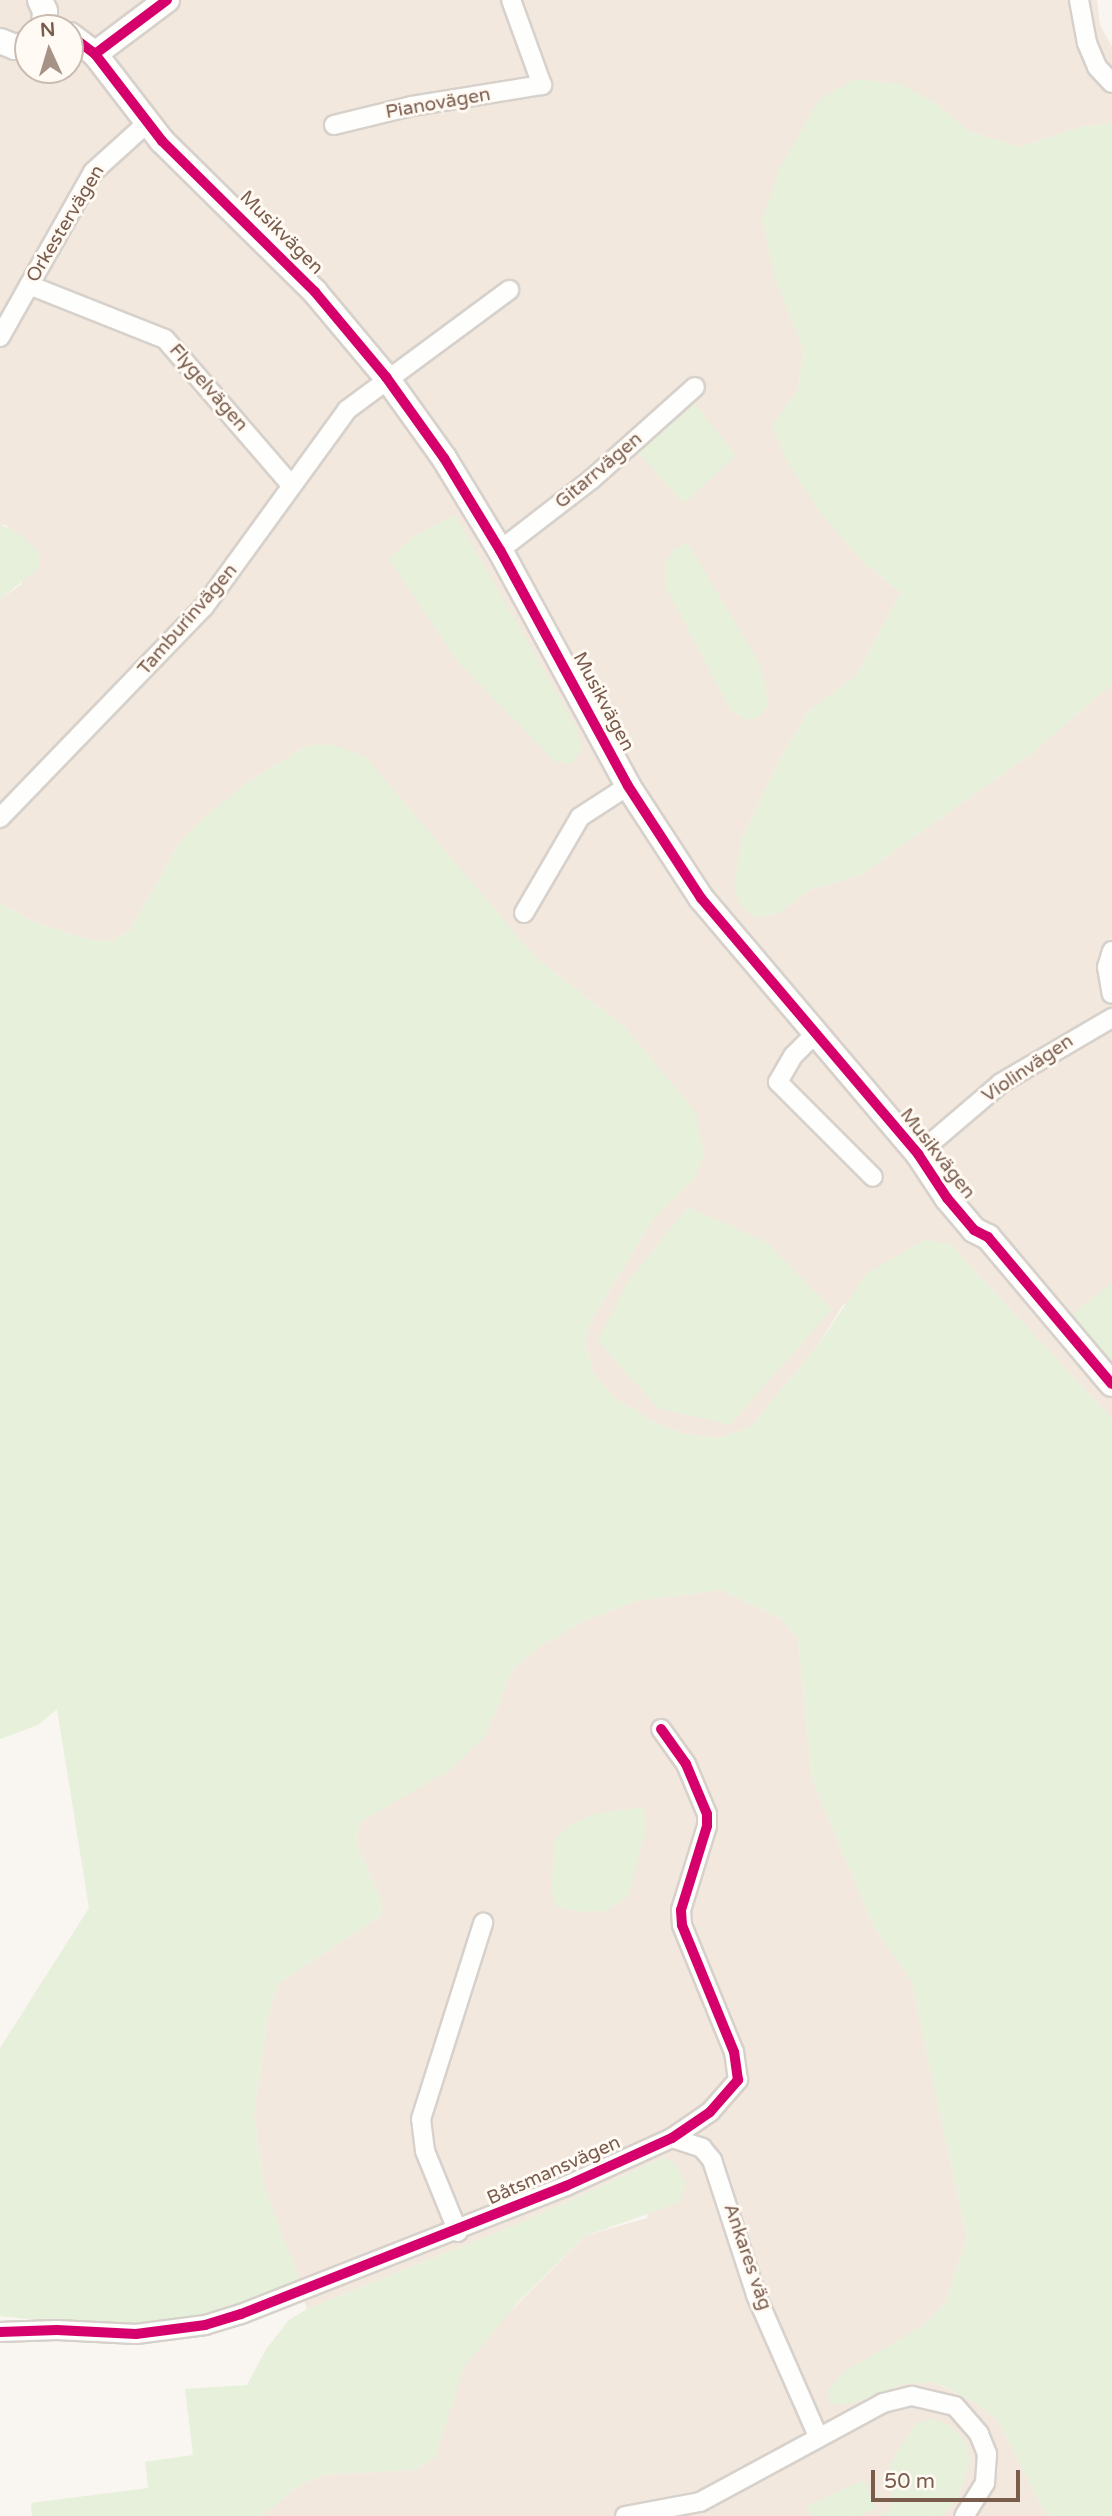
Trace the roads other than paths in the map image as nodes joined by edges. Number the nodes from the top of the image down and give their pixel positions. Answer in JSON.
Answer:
{"nodes":[{"id":1,"x":167,"y":0,"type":"edge"},
{"id":2,"x":512,"y":0,"type":"edge"},
{"id":3,"x":1079,"y":0,"type":"edge"},
{"id":4,"x":84,"y":46,"type":"edge"},
{"id":5,"x":95,"y":54,"type":"junction"},
{"id":6,"x":1112,"y":83,"type":"edge"},
{"id":7,"x":147,"y":123,"type":"junction"},
{"id":8,"x":334,"y":125,"type":"dead end"},
{"id":9,"x":29,"y":285,"type":"junction"},
{"id":10,"x":509,"y":290,"type":"dead end"},
{"id":11,"x":0,"y":337,"type":"edge"},
{"id":12,"x":386,"y":377,"type":"junction"},
{"id":13,"x":695,"y":387,"type":"dead end"},
{"id":14,"x":291,"y":485,"type":"junction"},
{"id":15,"x":500,"y":550,"type":"junction"},
{"id":16,"x":628,"y":786,"type":"junction"},
{"id":17,"x":0,"y":818,"type":"edge"},
{"id":18,"x":524,"y":913,"type":"dead end"},
{"id":19,"x":1112,"y":951,"type":"edge"},
{"id":20,"x":1112,"y":994,"type":"edge"},
{"id":21,"x":1112,"y":1018,"type":"edge"},
{"id":22,"x":815,"y":1034,"type":"junction"},
{"id":23,"x":918,"y":1154,"type":"junction"},
{"id":24,"x":873,"y":1177,"type":"dead end"},
{"id":25,"x":1112,"y":1384,"type":"edge"},
{"id":26,"x":662,"y":1729,"type":"dead end"},
{"id":27,"x":484,"y":1923,"type":"dead end"},
{"id":28,"x":672,"y":2138,"type":"junction"},
{"id":29,"x":458,"y":2232,"type":"junction"},
{"id":30,"x":0,"y":2332,"type":"edge"},
{"id":31,"x":818,"y":2436,"type":"junction"},
{"id":32,"x":625,"y":2516,"type":"edge"},
{"id":33,"x":964,"y":2516,"type":"edge"}],
"edges":[{"from":1,"to":5,"type":"street"},
{"from":2,"to":8,"type":"street","name":"Pianovägen"},
{"from":3,"to":6,"type":"street"},
{"from":4,"to":5,"type":"street","name":"Musikvägen"},
{"from":5,"to":7,"type":"street","name":"Musikvägen"},
{"from":7,"to":9,"type":"street","name":"Orkestervägen"},
{"from":7,"to":12,"type":"street","name":"Musikvägen"},
{"from":9,"to":11,"type":"street","name":"Orkestervägen"},
{"from":9,"to":14,"type":"street","name":"Flygelvägen"},
{"from":10,"to":12,"type":"street","name":"Tamburinvägen"},
{"from":12,"to":14,"type":"street","name":"Tamburinvägen"},
{"from":12,"to":15,"type":"street","name":"Musikvägen"},
{"from":13,"to":15,"type":"street","name":"Gitarrvägen"},
{"from":14,"to":17,"type":"street","name":"Tamburinvägen"},
{"from":15,"to":16,"type":"street","name":"Musikvägen"},
{"from":16,"to":18,"type":"street"},
{"from":16,"to":22,"type":"street","name":"Musikvägen"},
{"from":19,"to":20,"type":"street"},
{"from":21,"to":23,"type":"street","name":"Violinvägen"},
{"from":22,"to":23,"type":"street","name":"Musikvägen"},
{"from":22,"to":24,"type":"street"},
{"from":23,"to":25,"type":"street","name":"Musikvägen"},
{"from":26,"to":28,"type":"street","name":"Båtsmansvägen"},
{"from":27,"to":29,"type":"street"},
{"from":28,"to":29,"type":"street","name":"Båtsmansvägen"},
{"from":28,"to":31,"type":"street","name":"Ankares väg"},
{"from":29,"to":30,"type":"street","name":"Båtsmansvägen"},
{"from":31,"to":32,"type":"street"},
{"from":31,"to":33,"type":"street"}]}
